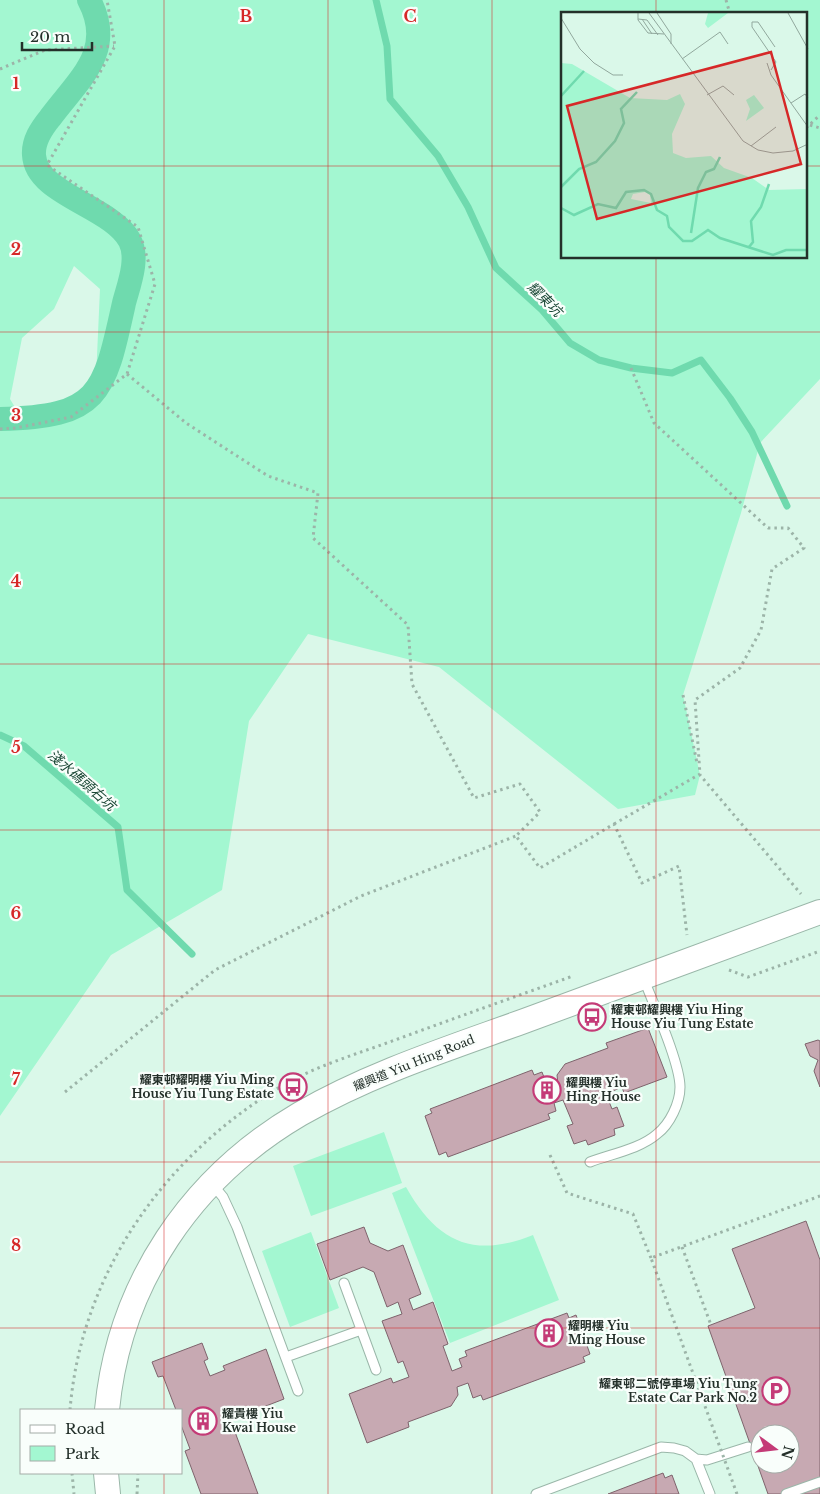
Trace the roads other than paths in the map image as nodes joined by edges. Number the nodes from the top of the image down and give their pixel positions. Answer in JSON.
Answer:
{"nodes":[{"id":1,"x":820,"y":912,"type":"edge"},
{"id":2,"x":643,"y":977,"type":"junction"},
{"id":3,"x":590,"y":1162,"type":"dead end"},
{"id":4,"x":211,"y":1183,"type":"junction"},
{"id":5,"x":344,"y":1283,"type":"dead end"},
{"id":6,"x":361,"y":1330,"type":"junction"},
{"id":7,"x":286,"y":1357,"type":"junction"},
{"id":8,"x":376,"y":1370,"type":"dead end"},
{"id":9,"x":298,"y":1391,"type":"dead end"},
{"id":10,"x":106,"y":1409,"type":"edge"},
{"id":11,"x":748,"y":1447,"type":"dead end"},
{"id":12,"x":696,"y":1459,"type":"junction"},
{"id":13,"x":106,"y":1474,"type":"edge"},
{"id":14,"x":820,"y":1482,"type":"edge"},
{"id":15,"x":108,"y":1494,"type":"edge"},
{"id":16,"x":536,"y":1494,"type":"edge"},
{"id":17,"x":710,"y":1494,"type":"edge"},
{"id":18,"x":786,"y":1494,"type":"edge"}],
"edges":[{"from":1,"to":2,"type":"street","name":"耀興道 Yiu Hing Road"},
{"from":2,"to":3,"type":"lane"},
{"from":2,"to":4,"type":"street","name":"耀興道 Yiu Hing Road"},
{"from":4,"to":7,"type":"lane"},
{"from":4,"to":10,"type":"street","name":"耀興道 Yiu Hing Road"},
{"from":5,"to":6,"type":"lane"},
{"from":6,"to":7,"type":"lane"},
{"from":6,"to":8,"type":"lane"},
{"from":7,"to":9,"type":"lane"},
{"from":11,"to":12,"type":"lane"},
{"from":12,"to":16,"type":"lane"},
{"from":12,"to":17,"type":"lane"},
{"from":13,"to":15,"type":"street"},
{"from":14,"to":18,"type":"lane"}]}
